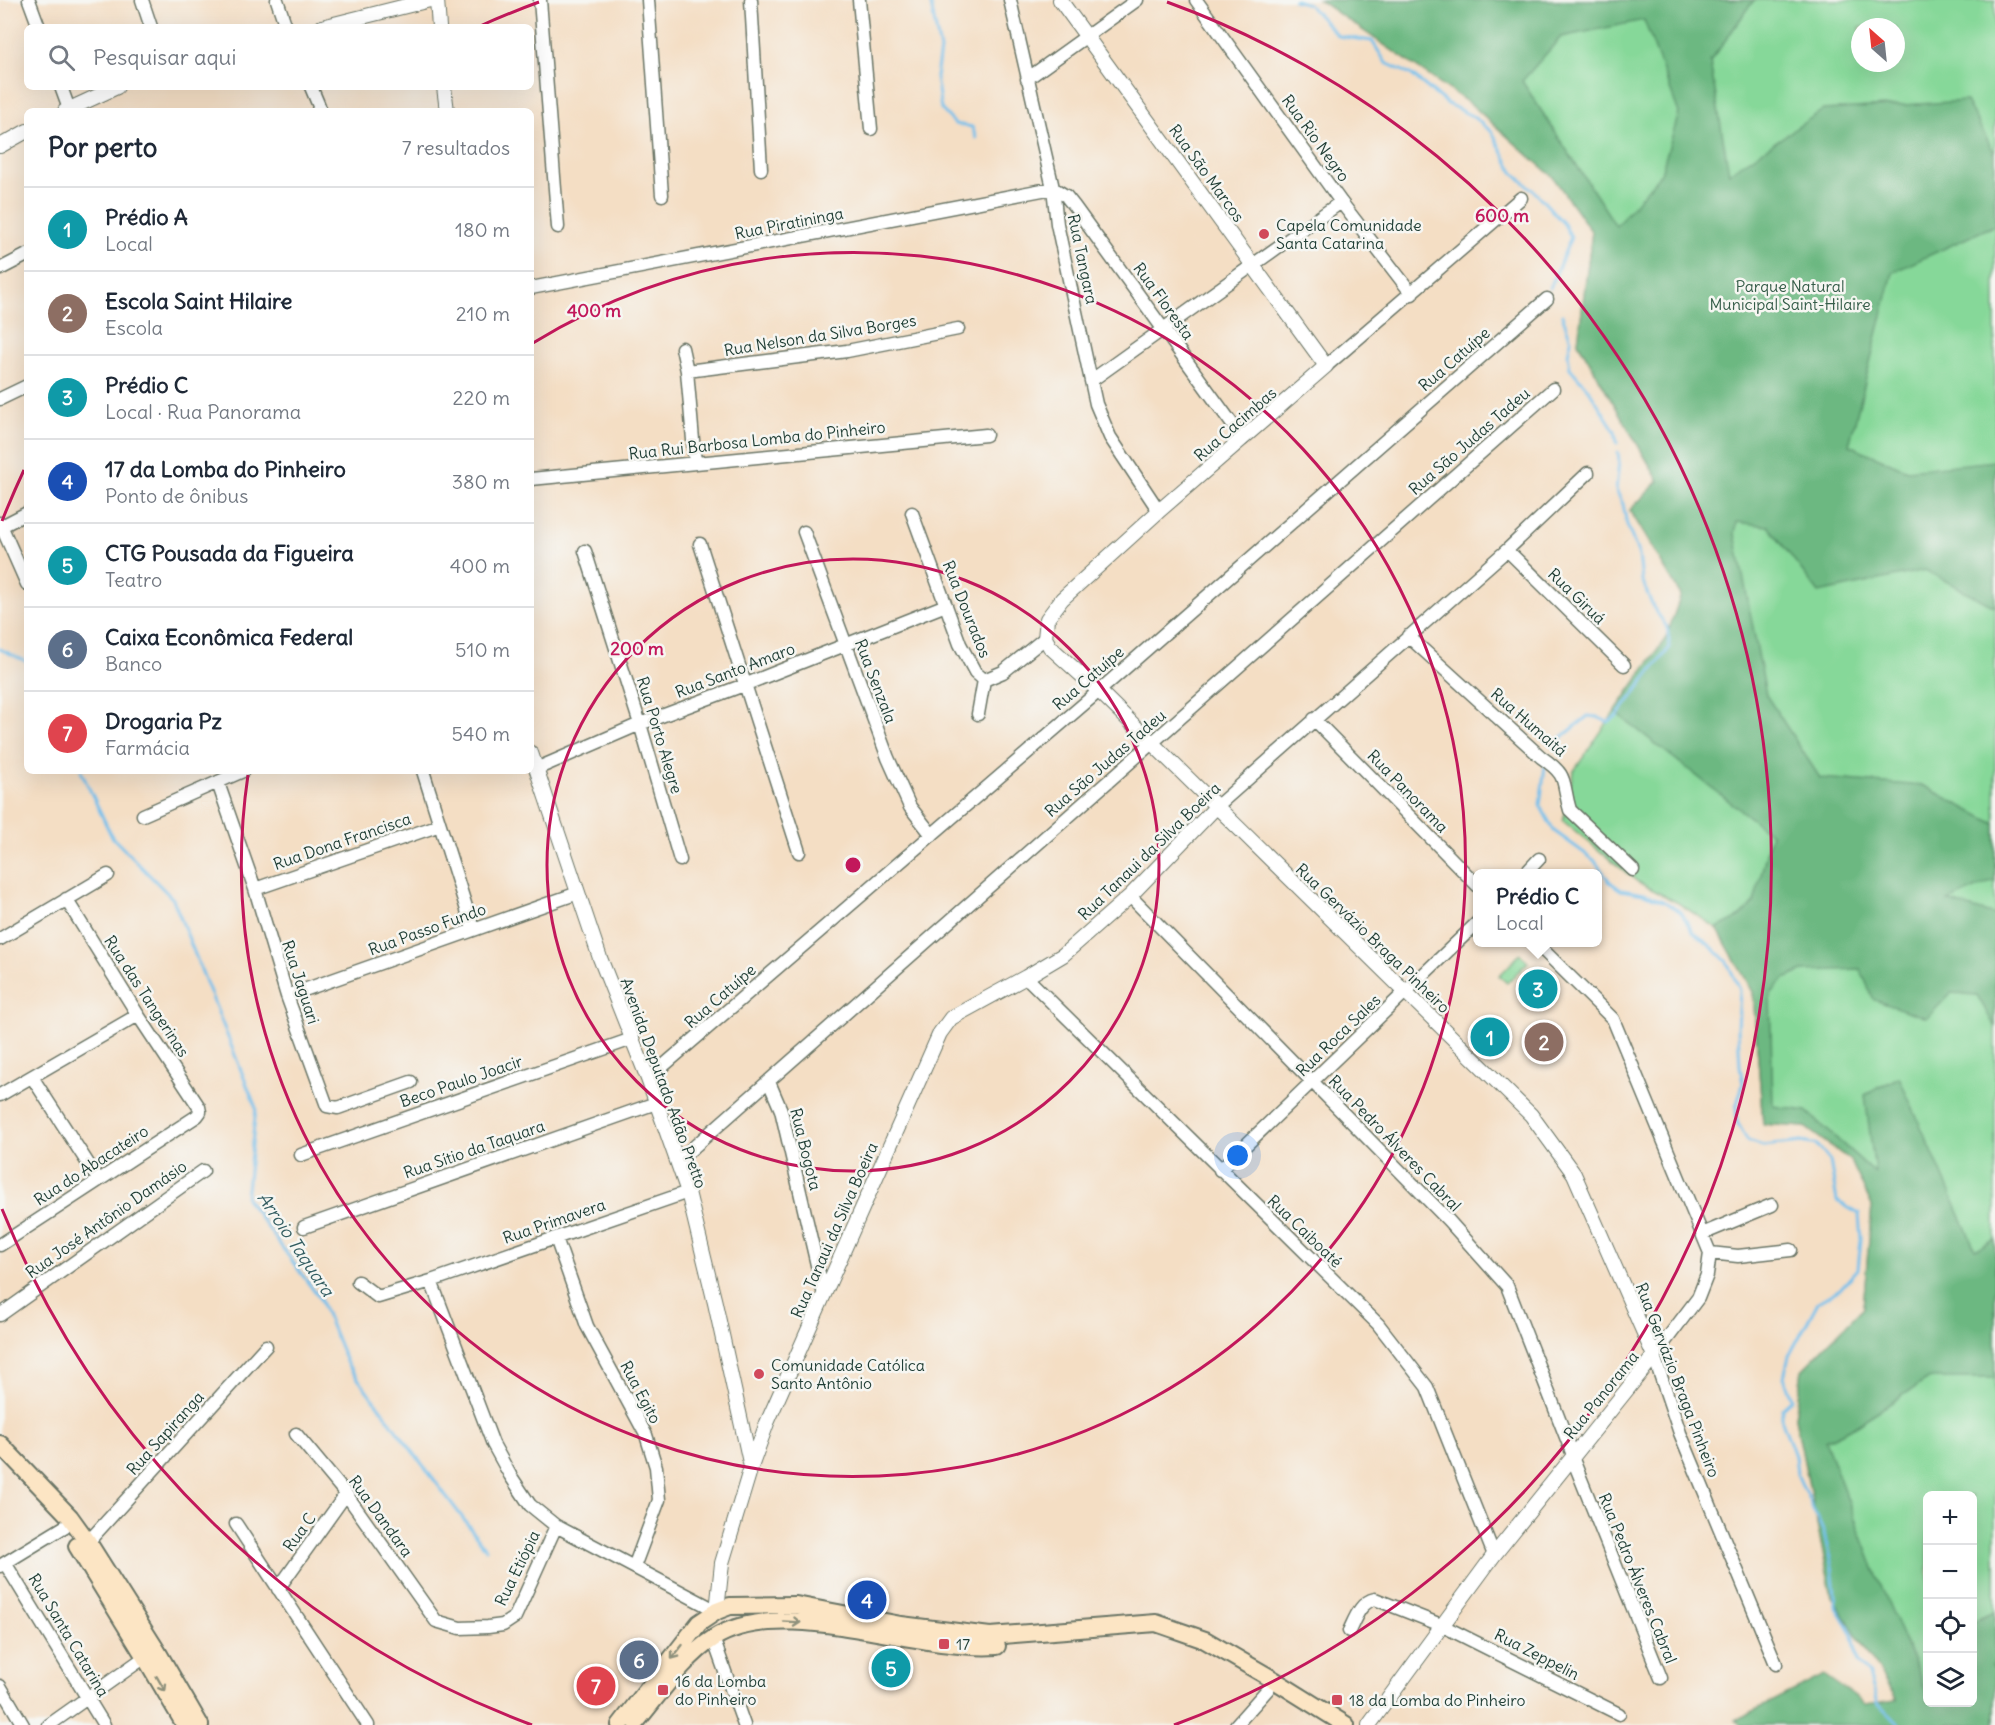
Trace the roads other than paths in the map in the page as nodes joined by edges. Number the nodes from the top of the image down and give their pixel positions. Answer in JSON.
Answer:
{"nodes":[{"id":1,"x":30,"y":0,"type":"edge"},
{"id":2,"x":142,"y":0,"type":"edge"},
{"id":3,"x":277,"y":0,"type":"edge"},
{"id":4,"x":430,"y":0,"type":"edge"},
{"id":5,"x":437,"y":0,"type":"edge"},
{"id":6,"x":540,"y":0,"type":"edge"},
{"id":7,"x":648,"y":0,"type":"edge"},
{"id":8,"x":751,"y":0,"type":"edge"},
{"id":9,"x":859,"y":0,"type":"edge"},
{"id":10,"x":1010,"y":0,"type":"edge"},
{"id":11,"x":1060,"y":0,"type":"edge"},
{"id":12,"x":1137,"y":0,"type":"edge"},
{"id":13,"x":1196,"y":0,"type":"edge"},
{"id":14,"x":38,"y":24,"type":"edge"},
{"id":15,"x":150,"y":24,"type":"edge"},
{"id":16,"x":285,"y":24,"type":"edge"},
{"id":17,"x":334,"y":24,"type":"edge"},
{"id":18,"x":439,"y":24,"type":"edge"},
{"id":19,"x":1087,"y":37,"type":"junction"},
{"id":20,"x":1027,"y":79,"type":"junction"},
{"id":21,"x":62,"y":90,"type":"edge"},
{"id":22,"x":110,"y":90,"type":"edge"},
{"id":23,"x":312,"y":90,"type":"edge"},
{"id":24,"x":444,"y":90,"type":"edge"},
{"id":25,"x":66,"y":108,"type":"edge"},
{"id":26,"x":71,"y":108,"type":"edge"},
{"id":27,"x":317,"y":108,"type":"edge"},
{"id":28,"x":447,"y":108,"type":"edge"},
{"id":29,"x":871,"y":129,"type":"dead end"},
{"id":30,"x":24,"y":133,"type":"edge"},
{"id":31,"x":0,"y":146,"type":"edge"},
{"id":32,"x":761,"y":169,"type":"dead end"},
{"id":33,"x":1053,"y":189,"type":"junction"},
{"id":34,"x":662,"y":195,"type":"dead end"},
{"id":35,"x":1521,"y":198,"type":"dead end"},
{"id":36,"x":1341,"y":202,"type":"junction"},
{"id":37,"x":558,"y":227,"type":"dead end"},
{"id":38,"x":24,"y":256,"type":"edge"},
{"id":39,"x":1253,"y":264,"type":"junction"},
{"id":40,"x":0,"y":268,"type":"edge"},
{"id":41,"x":534,"y":287,"type":"edge"},
{"id":42,"x":1412,"y":294,"type":"junction"},
{"id":43,"x":1547,"y":299,"type":"dead end"},
{"id":44,"x":958,"y":329,"type":"dead end"},
{"id":45,"x":1163,"y":329,"type":"junction"},
{"id":46,"x":682,"y":348,"type":"dead end"},
{"id":47,"x":1326,"y":366,"type":"junction"},
{"id":48,"x":687,"y":371,"type":"junction"},
{"id":49,"x":1092,"y":380,"type":"junction"},
{"id":50,"x":24,"y":387,"type":"edge"},
{"id":51,"x":1553,"y":389,"type":"dead end"},
{"id":52,"x":0,"y":399,"type":"edge"},
{"id":53,"x":986,"y":435,"type":"dead end"},
{"id":54,"x":1243,"y":438,"type":"junction"},
{"id":55,"x":695,"y":463,"type":"junction"},
{"id":56,"x":1588,"y":472,"type":"dead end"},
{"id":57,"x":534,"y":479,"type":"edge"},
{"id":58,"x":1159,"y":511,"type":"junction"},
{"id":59,"x":912,"y":513,"type":"dead end"},
{"id":60,"x":24,"y":514,"type":"edge"},
{"id":61,"x":0,"y":525,"type":"edge"},
{"id":62,"x":804,"y":532,"type":"dead end"},
{"id":63,"x":700,"y":544,"type":"dead end"},
{"id":64,"x":1507,"y":550,"type":"junction"},
{"id":65,"x":585,"y":551,"type":"dead end"},
{"id":66,"x":24,"y":577,"type":"edge"},
{"id":67,"x":946,"y":605,"type":"junction"},
{"id":68,"x":1408,"y":636,"type":"junction"},
{"id":69,"x":1045,"y":638,"type":"junction"},
{"id":70,"x":845,"y":645,"type":"junction"},
{"id":71,"x":1624,"y":665,"type":"dead end"},
{"id":72,"x":984,"y":680,"type":"junction"},
{"id":73,"x":744,"y":685,"type":"junction"},
{"id":74,"x":1099,"y":691,"type":"junction"},
{"id":75,"x":978,"y":714,"type":"dead end"},
{"id":76,"x":1314,"y":719,"type":"junction"},
{"id":77,"x":640,"y":724,"type":"junction"},
{"id":78,"x":1152,"y":743,"type":"junction"},
{"id":79,"x":534,"y":763,"type":"edge"},
{"id":80,"x":536,"y":769,"type":"junction"},
{"id":81,"x":237,"y":774,"type":"edge"},
{"id":82,"x":424,"y":774,"type":"edge"},
{"id":83,"x":218,"y":783,"type":"junction"},
{"id":84,"x":1216,"y":807,"type":"junction"},
{"id":85,"x":143,"y":815,"type":"dead end"},
{"id":86,"x":440,"y":825,"type":"junction"},
{"id":87,"x":932,"y":835,"type":"junction"},
{"id":88,"x":799,"y":852,"type":"dead end"},
{"id":89,"x":1539,"y":859,"type":"dead end"},
{"id":90,"x":680,"y":860,"type":"dead end"},
{"id":91,"x":1529,"y":869,"type":"edge"},
{"id":92,"x":1633,"y":870,"type":"dead end"},
{"id":93,"x":108,"y":875,"type":"dead end"},
{"id":94,"x":1473,"y":881,"type":"edge"},
{"id":95,"x":255,"y":889,"type":"junction"},
{"id":96,"x":578,"y":893,"type":"junction"},
{"id":97,"x":1130,"y":896,"type":"junction"},
{"id":98,"x":66,"y":899,"type":"junction"},
{"id":99,"x":1473,"y":927,"type":"edge"},
{"id":100,"x":473,"y":929,"type":"junction"},
{"id":101,"x":0,"y":939,"type":"edge"},
{"id":102,"x":1540,"y":947,"type":"edge"},
{"id":103,"x":1026,"y":977,"type":"junction"},
{"id":104,"x":1405,"y":992,"type":"junction"},
{"id":105,"x":287,"y":996,"type":"junction"},
{"id":106,"x":138,"y":1015,"type":"junction"},
{"id":107,"x":632,"y":1039,"type":"junction"},
{"id":108,"x":32,"y":1077,"type":"junction"},
{"id":109,"x":648,"y":1079,"type":"junction"},
{"id":110,"x":411,"y":1082,"type":"dead end"},
{"id":111,"x":769,"y":1082,"type":"junction"},
{"id":112,"x":1313,"y":1082,"type":"junction"},
{"id":113,"x":0,"y":1095,"type":"edge"},
{"id":114,"x":656,"y":1103,"type":"junction"},
{"id":115,"x":200,"y":1112,"type":"joint"},
{"id":116,"x":301,"y":1155,"type":"dead end"},
{"id":117,"x":678,"y":1161,"type":"junction"},
{"id":118,"x":1220,"y":1170,"type":"junction"},
{"id":119,"x":203,"y":1171,"type":"dead end"},
{"id":120,"x":98,"y":1179,"type":"junction"},
{"id":121,"x":688,"y":1192,"type":"junction"},
{"id":122,"x":1772,"y":1205,"type":"dead end"},
{"id":123,"x":304,"y":1227,"type":"dead end"},
{"id":124,"x":1702,"y":1234,"type":"junction"},
{"id":125,"x":556,"y":1238,"type":"junction"},
{"id":126,"x":1,"y":1242,"type":"edge"},
{"id":127,"x":1791,"y":1250,"type":"dead end"},
{"id":128,"x":1710,"y":1253,"type":"junction"},
{"id":129,"x":431,"y":1281,"type":"junction"},
{"id":130,"x":358,"y":1282,"type":"dead end"},
{"id":131,"x":824,"y":1295,"type":"junction"},
{"id":132,"x":0,"y":1315,"type":"edge"},
{"id":133,"x":266,"y":1346,"type":"dead end"},
{"id":134,"x":1654,"y":1356,"type":"junction"},
{"id":135,"x":296,"y":1434,"type":"dead end"},
{"id":136,"x":0,"y":1444,"type":"edge"},
{"id":137,"x":1572,"y":1456,"type":"junction"},
{"id":138,"x":0,"y":1460,"type":"edge"},
{"id":139,"x":751,"y":1467,"type":"junction"},
{"id":140,"x":346,"y":1494,"type":"junction"},
{"id":141,"x":236,"y":1524,"type":"dead end"},
{"id":142,"x":556,"y":1526,"type":"junction"},
{"id":143,"x":64,"y":1527,"type":"junction"},
{"id":144,"x":88,"y":1542,"type":"junction"},
{"id":145,"x":1494,"y":1555,"type":"junction"},
{"id":146,"x":2,"y":1565,"type":"edge"},
{"id":147,"x":634,"y":1567,"type":"junction"},
{"id":148,"x":278,"y":1589,"type":"junction"},
{"id":149,"x":723,"y":1609,"type":"junction"},
{"id":150,"x":436,"y":1621,"type":"joint"},
{"id":151,"x":699,"y":1623,"type":"junction"},
{"id":152,"x":1441,"y":1625,"type":"junction"},
{"id":153,"x":734,"y":1628,"type":"junction"},
{"id":154,"x":1349,"y":1631,"type":"dead end"},
{"id":155,"x":713,"y":1638,"type":"junction"},
{"id":156,"x":146,"y":1657,"type":"junction"},
{"id":157,"x":1776,"y":1664,"type":"dead end"},
{"id":158,"x":1661,"y":1678,"type":"dead end"},
{"id":159,"x":0,"y":1686,"type":"edge"},
{"id":160,"x":1268,"y":1689,"type":"junction"},
{"id":161,"x":88,"y":1698,"type":"junction"},
{"id":162,"x":1619,"y":1714,"type":"dead end"},
{"id":163,"x":23,"y":1725,"type":"edge"},
{"id":164,"x":49,"y":1725,"type":"edge"},
{"id":165,"x":104,"y":1725,"type":"edge"},
{"id":166,"x":185,"y":1725,"type":"edge"},
{"id":167,"x":200,"y":1725,"type":"edge"},
{"id":168,"x":368,"y":1725,"type":"edge"},
{"id":169,"x":620,"y":1725,"type":"edge"},
{"id":170,"x":634,"y":1725,"type":"edge"},
{"id":171,"x":744,"y":1725,"type":"edge"},
{"id":172,"x":1236,"y":1725,"type":"edge"},
{"id":173,"x":1324,"y":1725,"type":"edge"},
{"id":174,"x":1346,"y":1725,"type":"edge"},
{"id":175,"x":1369,"y":1725,"type":"edge"}],
"edges":[{"from":1,"to":14,"type":"street"},
{"from":2,"to":15,"type":"street"},
{"from":3,"to":16,"type":"street"},
{"from":4,"to":17,"type":"street"},
{"from":5,"to":18,"type":"street"},
{"from":6,"to":37,"type":"street"},
{"from":7,"to":34,"type":"street"},
{"from":8,"to":32,"type":"street"},
{"from":9,"to":29,"type":"street"},
{"from":10,"to":20,"type":"street","name":"Rua Tangara"},
{"from":11,"to":19,"type":"street","name":"Rua São Marcos"},
{"from":12,"to":19,"type":"street"},
{"from":13,"to":36,"type":"street","name":"Rua Rio Negro"},
{"from":19,"to":20,"type":"street"},
{"from":19,"to":39,"type":"street","name":"Rua São Marcos"},
{"from":20,"to":33,"type":"street","name":"Rua Tangara"},
{"from":21,"to":25,"type":"street"},
{"from":22,"to":26,"type":"street"},
{"from":23,"to":27,"type":"street"},
{"from":24,"to":28,"type":"street"},
{"from":30,"to":31,"type":"street"},
{"from":33,"to":41,"type":"street","name":"Rua Piratininga"},
{"from":33,"to":45,"type":"street","name":"Rua Floresta"},
{"from":33,"to":49,"type":"street","name":"Rua Tangara"},
{"from":35,"to":42,"type":"street","name":"Rua Cacimbas"},
{"from":36,"to":39,"type":"street"},
{"from":36,"to":42,"type":"street","name":"Rua Rio Negro"},
{"from":38,"to":40,"type":"street"},
{"from":39,"to":45,"type":"street"},
{"from":39,"to":47,"type":"street","name":"Rua São Marcos"},
{"from":42,"to":47,"type":"street","name":"Rua Cacimbas"},
{"from":43,"to":74,"type":"street","name":"Rua Catuípe"},
{"from":44,"to":48,"type":"street","name":"Rua Nelson da Silva Borges"},
{"from":45,"to":49,"type":"street"},
{"from":45,"to":54,"type":"street","name":"Rua Floresta"},
{"from":46,"to":48,"type":"street"},
{"from":47,"to":54,"type":"street","name":"Rua Cacimbas"},
{"from":48,"to":55,"type":"street"},
{"from":49,"to":58,"type":"street","name":"Rua Tangara"},
{"from":50,"to":52,"type":"street"},
{"from":51,"to":78,"type":"street","name":"Rua São Judas Tadeu"},
{"from":53,"to":55,"type":"street","name":"Rua Rui Barbosa Lomba do Pinheiro"},
{"from":54,"to":58,"type":"street","name":"Rua Cacimbas"},
{"from":55,"to":57,"type":"street","name":"Rua Rui Barbosa Lomba do Pinheiro"},
{"from":56,"to":64,"type":"street","name":"Rua Tanaui da Silva Boeira"},
{"from":58,"to":69,"type":"street","name":"Rua Cacimbas"},
{"from":59,"to":67,"type":"street","name":"Rua Dourados"},
{"from":60,"to":61,"type":"street"},
{"from":61,"to":66,"type":"street"},
{"from":62,"to":70,"type":"street","name":"Rua Senzala"},
{"from":63,"to":73,"type":"street"},
{"from":64,"to":68,"type":"street","name":"Rua Tanaui da Silva Boeira"},
{"from":64,"to":71,"type":"street","name":"Rua Giruá"},
{"from":65,"to":77,"type":"street","name":"Rua Porto Alegre"},
{"from":67,"to":70,"type":"street","name":"Rua Santo Amaro"},
{"from":67,"to":72,"type":"street","name":"Rua Dourados"},
{"from":68,"to":76,"type":"street","name":"Rua Tanaui da Silva Boeira"},
{"from":68,"to":92,"type":"street","name":"Rua Humaitá"},
{"from":69,"to":72,"type":"street"},
{"from":69,"to":74,"type":"street","name":"Rua Gervázio Braga Pinheiro"},
{"from":70,"to":73,"type":"street","name":"Rua Santo Amaro"},
{"from":70,"to":87,"type":"street","name":"Rua Senzala"},
{"from":72,"to":75,"type":"street","name":"Rua Dourados"},
{"from":73,"to":77,"type":"street","name":"Rua Santo Amaro"},
{"from":73,"to":88,"type":"street"},
{"from":74,"to":78,"type":"street","name":"Rua Gervázio Braga Pinheiro"},
{"from":74,"to":87,"type":"street","name":"Rua Catuípe"},
{"from":76,"to":84,"type":"street","name":"Rua Tanaui da Silva Boeira"},
{"from":76,"to":94,"type":"street","name":"Rua Panorama"},
{"from":77,"to":80,"type":"street","name":"Rua Santo Amaro"},
{"from":77,"to":90,"type":"street","name":"Rua Porto Alegre"},
{"from":78,"to":84,"type":"street","name":"Rua Gervázio Braga Pinheiro"},
{"from":78,"to":111,"type":"street","name":"Rua São Judas Tadeu"},
{"from":79,"to":80,"type":"street","name":"Avenida Deputado Adão Pretto"},
{"from":80,"to":96,"type":"street","name":"Avenida Deputado Adão Pretto"},
{"from":81,"to":83,"type":"street"},
{"from":82,"to":86,"type":"street"},
{"from":83,"to":85,"type":"street"},
{"from":83,"to":95,"type":"street","name":"Rua Jaguari"},
{"from":84,"to":97,"type":"street","name":"Rua Tanaui da Silva Boeira"},
{"from":84,"to":104,"type":"street","name":"Rua Gervázio Braga Pinheiro"},
{"from":86,"to":95,"type":"street","name":"Rua Dona Francisca"},
{"from":86,"to":100,"type":"street"},
{"from":87,"to":109,"type":"street","name":"Rua Catuípe"},
{"from":89,"to":91,"type":"street"},
{"from":93,"to":98,"type":"street"},
{"from":95,"to":105,"type":"street","name":"Rua Jaguari"},
{"from":96,"to":100,"type":"street","name":"Rua Passo Fundo"},
{"from":96,"to":107,"type":"street","name":"Avenida Deputado Adão Pretto"},
{"from":97,"to":103,"type":"street","name":"Rua Tanaui da Silva Boeira"},
{"from":97,"to":112,"type":"street","name":"Rua Pedro Álveres Cabral"},
{"from":98,"to":101,"type":"street"},
{"from":98,"to":106,"type":"street","name":"Rua das Tangerinas"},
{"from":99,"to":104,"type":"street","name":"Rua Roca Sales"},
{"from":100,"to":105,"type":"street","name":"Rua Passo Fundo"},
{"from":102,"to":124,"type":"street"},
{"from":103,"to":118,"type":"street","name":"Rua Caiboaté"},
{"from":103,"to":131,"type":"street","name":"Rua Tanaui da Silva Boeira"},
{"from":104,"to":112,"type":"street","name":"Rua Roca Sales"},
{"from":104,"to":134,"type":"street","name":"Rua Gervázio Braga Pinheiro"},
{"from":105,"to":110,"type":"street","name":"Rua Jaguari"},
{"from":106,"to":108,"type":"street"},
{"from":106,"to":115,"type":"street","name":"Rua das Tangerinas"},
{"from":107,"to":109,"type":"street","name":"Avenida Deputado Adão Pretto"},
{"from":107,"to":116,"type":"street","name":"Beco Paulo Joacir"},
{"from":108,"to":113,"type":"street"},
{"from":108,"to":120,"type":"street"},
{"from":109,"to":114,"type":"street","name":"Avenida Deputado Adão Pretto"},
{"from":111,"to":117,"type":"street","name":"Rua São Judas Tadeu"},
{"from":111,"to":131,"type":"street","name":"Rua Bogota"},
{"from":112,"to":118,"type":"street","name":"Rua Roca Sales"},
{"from":112,"to":137,"type":"street","name":"Rua Pedro Álveres Cabral"},
{"from":114,"to":117,"type":"street","name":"Avenida Deputado Adão Pretto"},
{"from":114,"to":123,"type":"street","name":"Rua Sítio da Taquara"},
{"from":115,"to":120,"type":"street","name":"Rua do Abacateiro"},
{"from":117,"to":121,"type":"street","name":"Avenida Deputado Adão Pretto"},
{"from":118,"to":145,"type":"street","name":"Rua Caiboaté"},
{"from":119,"to":132,"type":"street","name":"Rua José Antônio Damásio"},
{"from":120,"to":126,"type":"street","name":"Rua do Abacateiro"},
{"from":121,"to":125,"type":"street","name":"Rua Primavera"},
{"from":121,"to":139,"type":"street","name":"Avenida Deputado Adão Pretto"},
{"from":122,"to":124,"type":"street"},
{"from":124,"to":128,"type":"street"},
{"from":125,"to":129,"type":"street","name":"Rua Primavera"},
{"from":125,"to":147,"type":"street","name":"Rua Egito"},
{"from":127,"to":128,"type":"street"},
{"from":128,"to":134,"type":"street","name":"Rua Panorama"},
{"from":129,"to":130,"type":"street","name":"Rua Primavera"},
{"from":129,"to":142,"type":"street"},
{"from":131,"to":139,"type":"street","name":"Rua Tanaui da Silva Boeira"},
{"from":133,"to":144,"type":"street","name":"Rua Sapiranga"},
{"from":134,"to":137,"type":"street","name":"Rua Panorama"},
{"from":134,"to":157,"type":"street","name":"Rua Gervázio Braga Pinheiro"},
{"from":135,"to":140,"type":"street","name":"Rua Dandara"},
{"from":136,"to":144,"type":"main road"},
{"from":137,"to":145,"type":"street","name":"Rua Panorama"},
{"from":137,"to":158,"type":"street","name":"Rua Pedro Álveres Cabral"},
{"from":138,"to":143,"type":"main road"},
{"from":139,"to":149,"type":"street","name":"Rua Tanaui da Silva Boeira"},
{"from":140,"to":148,"type":"street","name":"Rua C"},
{"from":140,"to":150,"type":"street","name":"Rua Dandara"},
{"from":141,"to":148,"type":"street"},
{"from":142,"to":147,"type":"street"},
{"from":142,"to":150,"type":"street","name":"Rua Etiópia"},
{"from":143,"to":146,"type":"street"},
{"from":143,"to":156,"type":"main road"},
{"from":144,"to":167,"type":"main road"},
{"from":145,"to":152,"type":"street","name":"Rua Panorama"},
{"from":146,"to":161,"type":"street","name":"Rua Santa Catarina"},
{"from":147,"to":149,"type":"street"},
{"from":148,"to":168,"type":"street"},
{"from":149,"to":151,"type":"main road"},
{"from":149,"to":153,"type":"main road"},
{"from":149,"to":174,"type":"main road"},
{"from":151,"to":155,"type":"main road"},
{"from":151,"to":169,"type":"main road","one_way":true},
{"from":152,"to":154,"type":"street","name":"Rua Zeppelin"},
{"from":152,"to":162,"type":"street","name":"Rua Zeppelin"},
{"from":152,"to":175,"type":"street","name":"Rua Panorama"},
{"from":153,"to":155,"type":"main road"},
{"from":153,"to":160,"type":"main road","one_way":true},
{"from":155,"to":170,"type":"main road"},
{"from":155,"to":171,"type":"street"},
{"from":156,"to":161,"type":"street"},
{"from":156,"to":166,"type":"main road","one_way":true},
{"from":159,"to":163,"type":"street"},
{"from":160,"to":172,"type":"street"},
{"from":160,"to":173,"type":"main road"},
{"from":161,"to":164,"type":"street"},
{"from":161,"to":165,"type":"street","name":"Rua Santa Catarina"}]}
